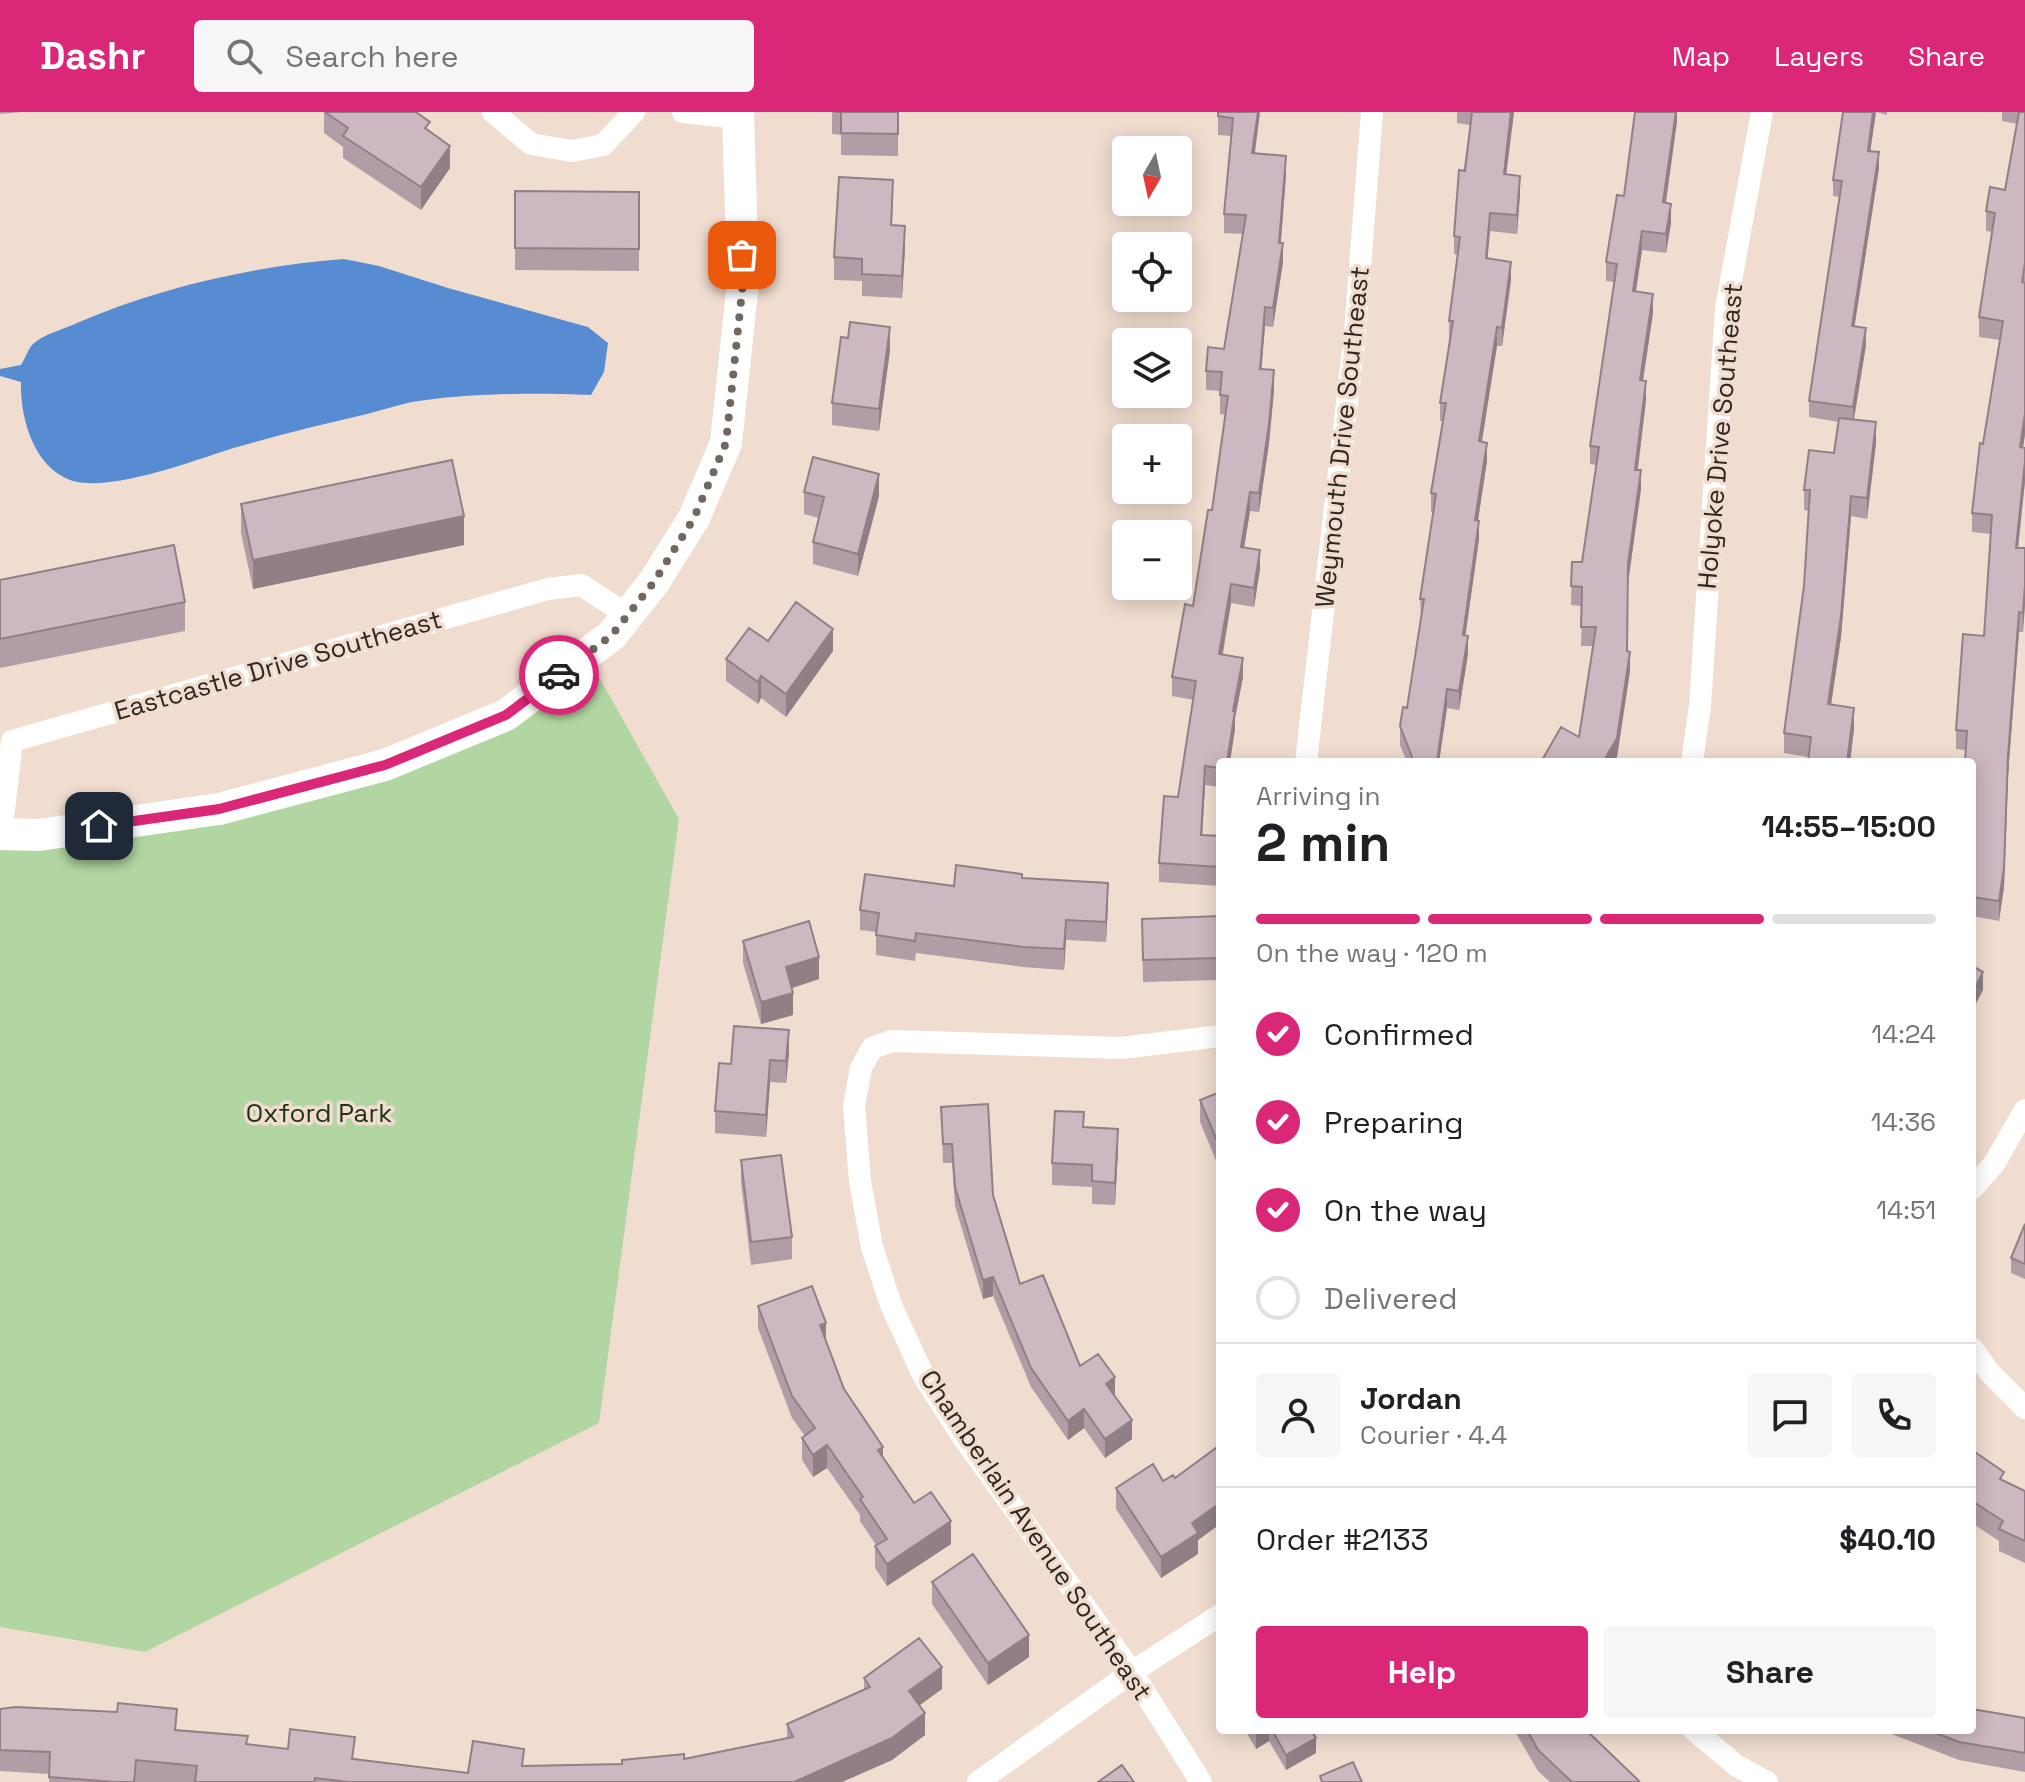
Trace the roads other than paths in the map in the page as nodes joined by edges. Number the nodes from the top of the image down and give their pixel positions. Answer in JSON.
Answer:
{"nodes":[{"id":1,"x":493,"y":112,"type":"edge"},
{"id":2,"x":634,"y":112,"type":"edge"},
{"id":3,"x":683,"y":112,"type":"edge"},
{"id":4,"x":1372,"y":112,"type":"edge"},
{"id":5,"x":1762,"y":112,"type":"edge"},
{"id":6,"x":738,"y":115,"type":"edge"},
{"id":7,"x":628,"y":615,"type":"junction"},
{"id":8,"x":1306,"y":758,"type":"edge"},
{"id":9,"x":1693,"y":758,"type":"edge"},
{"id":10,"x":0,"y":834,"type":"edge"},
{"id":11,"x":1216,"y":1036,"type":"edge"},
{"id":12,"x":2025,"y":1110,"type":"edge"},
{"id":13,"x":1976,"y":1184,"type":"edge"},
{"id":14,"x":1976,"y":1354,"type":"edge"},
{"id":15,"x":2025,"y":1408,"type":"edge"},
{"id":16,"x":1216,"y":1618,"type":"edge"},
{"id":17,"x":1132,"y":1672,"type":"junction"},
{"id":18,"x":1699,"y":1734,"type":"edge"},
{"id":19,"x":978,"y":1782,"type":"edge"},
{"id":20,"x":1201,"y":1782,"type":"edge"},
{"id":21,"x":1767,"y":1782,"type":"edge"}],
"edges":[{"from":1,"to":2,"type":"street"},
{"from":3,"to":6,"type":"street","name":"Eastcastle Drive Southeast"},
{"from":4,"to":8,"type":"street","name":"Weymouth Drive Southeast"},
{"from":5,"to":9,"type":"street","name":"Holyoke Drive Southeast"},
{"from":6,"to":7,"type":"street","name":"Eastcastle Drive Southeast"},
{"from":7,"to":10,"type":"street","name":"Eastcastle Drive Southeast"},
{"from":7,"to":10,"type":"street","name":"Eastcastle Drive Southeast"},
{"from":11,"to":17,"type":"street","name":"Chamberlain Avenue Southeast"},
{"from":12,"to":13,"type":"street"},
{"from":14,"to":15,"type":"street"},
{"from":16,"to":17,"type":"street"},
{"from":17,"to":19,"type":"street"},
{"from":17,"to":20,"type":"street","name":"Chamberlain Avenue Southeast"},
{"from":18,"to":21,"type":"street"}]}
